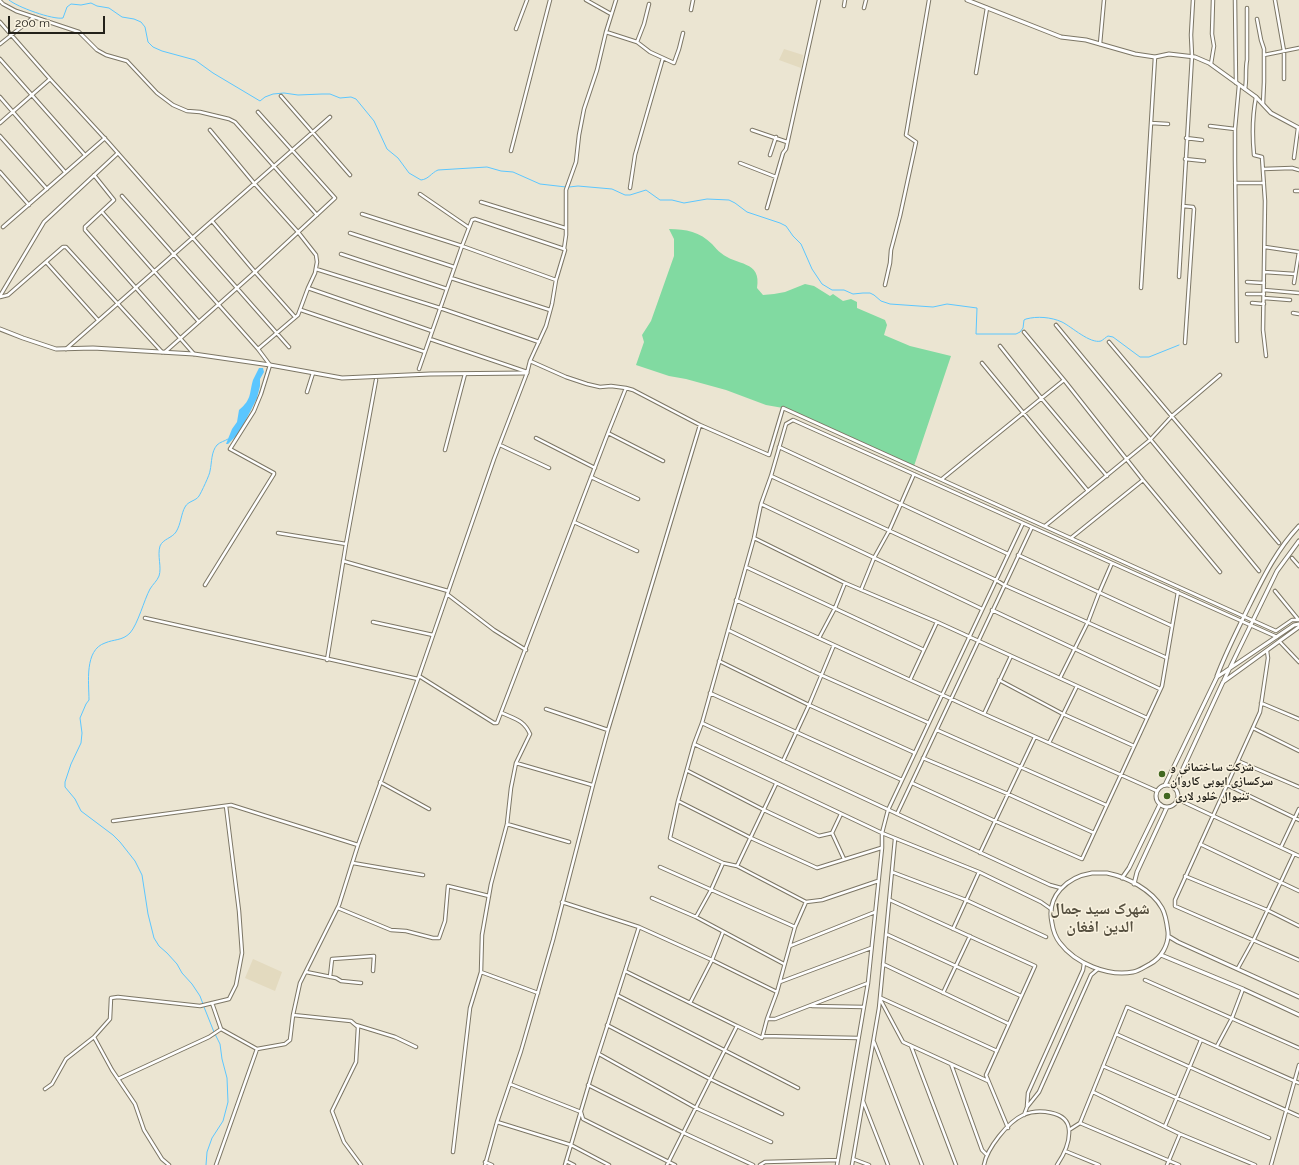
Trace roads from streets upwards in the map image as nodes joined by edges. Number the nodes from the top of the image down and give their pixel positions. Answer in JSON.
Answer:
{"nodes":[{"id":1,"x":527,"y":0,"type":"edge"},
{"id":2,"x":550,"y":0,"type":"edge"},
{"id":3,"x":586,"y":0,"type":"edge"},
{"id":4,"x":616,"y":0,"type":"edge"},
{"id":5,"x":694,"y":0,"type":"edge"},
{"id":6,"x":819,"y":0,"type":"edge"},
{"id":7,"x":845,"y":0,"type":"edge"},
{"id":8,"x":866,"y":0,"type":"edge"},
{"id":9,"x":929,"y":0,"type":"edge"},
{"id":10,"x":967,"y":0,"type":"edge"},
{"id":11,"x":1104,"y":0,"type":"edge"},
{"id":12,"x":1193,"y":0,"type":"edge"},
{"id":13,"x":1213,"y":0,"type":"edge"},
{"id":14,"x":1235,"y":0,"type":"edge"},
{"id":15,"x":1276,"y":0,"type":"edge"},
{"id":16,"x":0,"y":1,"type":"edge"},
{"id":17,"x":649,"y":4,"type":"dead end"},
{"id":18,"x":844,"y":6,"type":"dead end"},
{"id":19,"x":864,"y":8,"type":"dead end"},
{"id":20,"x":987,"y":8,"type":"junction"},
{"id":21,"x":1247,"y":8,"type":"dead end"},
{"id":22,"x":691,"y":10,"type":"dead end"},
{"id":23,"x":611,"y":14,"type":"junction"},
{"id":24,"x":34,"y":17,"type":"junction"},
{"id":25,"x":1257,"y":19,"type":"dead end"},
{"id":26,"x":0,"y":22,"type":"edge"},
{"id":27,"x":516,"y":29,"type":"dead end"},
{"id":28,"x":606,"y":32,"type":"junction"},
{"id":29,"x":682,"y":33,"type":"dead end"},
{"id":30,"x":11,"y":34,"type":"junction"},
{"id":31,"x":637,"y":42,"type":"junction"},
{"id":32,"x":0,"y":44,"type":"edge"},
{"id":33,"x":1100,"y":44,"type":"junction"},
{"id":34,"x":1299,"y":48,"type":"edge"},
{"id":35,"x":1284,"y":51,"type":"junction"},
{"id":36,"x":1264,"y":55,"type":"junction"},
{"id":37,"x":1192,"y":56,"type":"junction"},
{"id":38,"x":1155,"y":57,"type":"junction"},
{"id":39,"x":662,"y":58,"type":"junction"},
{"id":40,"x":0,"y":59,"type":"edge"},
{"id":41,"x":1211,"y":65,"type":"junction"},
{"id":42,"x":976,"y":73,"type":"dead end"},
{"id":43,"x":50,"y":79,"type":"junction"},
{"id":44,"x":1284,"y":79,"type":"dead end"},
{"id":45,"x":1238,"y":84,"type":"junction"},
{"id":46,"x":1245,"y":89,"type":"junction"},
{"id":47,"x":32,"y":95,"type":"junction"},
{"id":48,"x":281,"y":96,"type":"dead end"},
{"id":49,"x":0,"y":97,"type":"edge"},
{"id":50,"x":1256,"y":97,"type":"junction"},
{"id":51,"x":1263,"y":105,"type":"junction"},
{"id":52,"x":12,"y":112,"type":"junction"},
{"id":53,"x":258,"y":112,"type":"dead end"},
{"id":54,"x":330,"y":117,"type":"dead end"},
{"id":55,"x":0,"y":123,"type":"edge"},
{"id":56,"x":1151,"y":123,"type":"junction"},
{"id":57,"x":1168,"y":124,"type":"dead end"},
{"id":58,"x":1210,"y":126,"type":"dead end"},
{"id":59,"x":1299,"y":128,"type":"edge"},
{"id":60,"x":1235,"y":129,"type":"junction"},
{"id":61,"x":210,"y":130,"type":"dead end"},
{"id":62,"x":752,"y":130,"type":"dead end"},
{"id":63,"x":312,"y":133,"type":"junction"},
{"id":64,"x":0,"y":136,"type":"edge"},
{"id":65,"x":105,"y":138,"type":"junction"},
{"id":66,"x":776,"y":138,"type":"junction"},
{"id":67,"x":1186,"y":138,"type":"junction"},
{"id":68,"x":1202,"y":140,"type":"dead end"},
{"id":69,"x":787,"y":142,"type":"junction"},
{"id":70,"x":292,"y":150,"type":"junction"},
{"id":71,"x":511,"y":151,"type":"dead end"},
{"id":72,"x":118,"y":152,"type":"junction"},
{"id":73,"x":85,"y":155,"type":"junction"},
{"id":74,"x":770,"y":156,"type":"dead end"},
{"id":75,"x":1294,"y":158,"type":"dead end"},
{"id":76,"x":1185,"y":159,"type":"junction"},
{"id":77,"x":1204,"y":161,"type":"dead end"},
{"id":78,"x":740,"y":163,"type":"dead end"},
{"id":79,"x":274,"y":166,"type":"junction"},
{"id":80,"x":1263,"y":169,"type":"junction"},
{"id":81,"x":1299,"y":170,"type":"edge"},
{"id":82,"x":0,"y":172,"type":"edge"},
{"id":83,"x":66,"y":172,"type":"junction"},
{"id":84,"x":94,"y":175,"type":"junction"},
{"id":85,"x":350,"y":175,"type":"dead end"},
{"id":86,"x":776,"y":177,"type":"junction"},
{"id":87,"x":254,"y":183,"type":"junction"},
{"id":88,"x":1235,"y":183,"type":"junction"},
{"id":89,"x":1264,"y":183,"type":"junction"},
{"id":90,"x":630,"y":188,"type":"dead end"},
{"id":91,"x":47,"y":189,"type":"junction"},
{"id":92,"x":1295,"y":191,"type":"dead end"},
{"id":93,"x":1299,"y":191,"type":"edge"},
{"id":94,"x":420,"y":194,"type":"dead end"},
{"id":95,"x":122,"y":196,"type":"dead end"},
{"id":96,"x":481,"y":202,"type":"dead end"},
{"id":97,"x":29,"y":205,"type":"junction"},
{"id":98,"x":1183,"y":206,"type":"junction"},
{"id":99,"x":767,"y":208,"type":"dead end"},
{"id":100,"x":102,"y":212,"type":"junction"},
{"id":101,"x":362,"y":214,"type":"dead end"},
{"id":102,"x":317,"y":215,"type":"junction"},
{"id":103,"x":212,"y":220,"type":"junction"},
{"id":104,"x":3,"y":227,"type":"dead end"},
{"id":105,"x":468,"y":227,"type":"junction"},
{"id":106,"x":565,"y":228,"type":"junction"},
{"id":107,"x":298,"y":232,"type":"junction"},
{"id":108,"x":350,"y":233,"type":"dead end"},
{"id":109,"x":192,"y":238,"type":"junction"},
{"id":110,"x":462,"y":246,"type":"junction"},
{"id":111,"x":1265,"y":247,"type":"junction"},
{"id":112,"x":564,"y":249,"type":"junction"},
{"id":113,"x":1299,"y":252,"type":"edge"},
{"id":114,"x":173,"y":254,"type":"junction"},
{"id":115,"x":341,"y":254,"type":"dead end"},
{"id":116,"x":46,"y":262,"type":"junction"},
{"id":117,"x":454,"y":267,"type":"junction"},
{"id":118,"x":316,"y":269,"type":"junction"},
{"id":119,"x":155,"y":270,"type":"junction"},
{"id":120,"x":255,"y":272,"type":"junction"},
{"id":121,"x":1264,"y":272,"type":"junction"},
{"id":122,"x":1295,"y":274,"type":"junction"},
{"id":123,"x":1179,"y":277,"type":"dead end"},
{"id":124,"x":450,"y":278,"type":"junction"},
{"id":125,"x":556,"y":280,"type":"junction"},
{"id":126,"x":1247,"y":282,"type":"dead end"},
{"id":127,"x":1264,"y":283,"type":"junction"},
{"id":128,"x":1294,"y":283,"type":"dead end"},
{"id":129,"x":885,"y":285,"type":"dead end"},
{"id":130,"x":136,"y":287,"type":"junction"},
{"id":131,"x":308,"y":288,"type":"junction"},
{"id":132,"x":1141,"y":288,"type":"dead end"},
{"id":133,"x":237,"y":289,"type":"junction"},
{"id":134,"x":447,"y":289,"type":"junction"},
{"id":135,"x":1264,"y":290,"type":"junction"},
{"id":136,"x":1299,"y":293,"type":"edge"},
{"id":137,"x":1247,"y":294,"type":"dead end"},
{"id":138,"x":1264,"y":294,"type":"junction"},
{"id":139,"x":0,"y":297,"type":"edge"},
{"id":140,"x":1264,"y":298,"type":"junction"},
{"id":141,"x":1290,"y":300,"type":"dead end"},
{"id":142,"x":117,"y":304,"type":"junction"},
{"id":143,"x":1252,"y":304,"type":"dead end"},
{"id":144,"x":1264,"y":304,"type":"junction"},
{"id":145,"x":219,"y":305,"type":"junction"},
{"id":146,"x":440,"y":308,"type":"junction"},
{"id":147,"x":301,"y":310,"type":"junction"},
{"id":148,"x":550,"y":310,"type":"junction"},
{"id":149,"x":1294,"y":313,"type":"dead end"},
{"id":150,"x":1299,"y":314,"type":"edge"},
{"id":151,"x":295,"y":317,"type":"junction"},
{"id":152,"x":98,"y":320,"type":"junction"},
{"id":153,"x":199,"y":322,"type":"junction"},
{"id":154,"x":1056,"y":325,"type":"dead end"},
{"id":155,"x":0,"y":328,"type":"edge"},
{"id":156,"x":432,"y":330,"type":"junction"},
{"id":157,"x":1024,"y":332,"type":"dead end"},
{"id":158,"x":277,"y":333,"type":"junction"},
{"id":159,"x":180,"y":338,"type":"junction"},
{"id":160,"x":429,"y":338,"type":"junction"},
{"id":161,"x":1237,"y":341,"type":"dead end"},
{"id":162,"x":539,"y":342,"type":"junction"},
{"id":163,"x":1109,"y":342,"type":"dead end"},
{"id":164,"x":1185,"y":343,"type":"dead end"},
{"id":165,"x":1000,"y":346,"type":"dead end"},
{"id":166,"x":289,"y":347,"type":"dead end"},
{"id":167,"x":65,"y":349,"type":"junction"},
{"id":168,"x":258,"y":349,"type":"junction"},
{"id":169,"x":163,"y":352,"type":"junction"},
{"id":170,"x":425,"y":352,"type":"junction"},
{"id":171,"x":194,"y":354,"type":"junction"},
{"id":172,"x":1266,"y":356,"type":"dead end"},
{"id":173,"x":530,"y":361,"type":"junction"},
{"id":174,"x":982,"y":363,"type":"dead end"},
{"id":175,"x":270,"y":365,"type":"junction"},
{"id":176,"x":419,"y":369,"type":"dead end"},
{"id":177,"x":314,"y":372,"type":"junction"},
{"id":178,"x":527,"y":373,"type":"junction"},
{"id":179,"x":465,"y":374,"type":"junction"},
{"id":180,"x":1220,"y":375,"type":"dead end"},
{"id":181,"x":376,"y":380,"type":"dead end"},
{"id":182,"x":1064,"y":380,"type":"junction"},
{"id":183,"x":626,"y":388,"type":"junction"},
{"id":184,"x":307,"y":392,"type":"dead end"},
{"id":185,"x":1042,"y":399,"type":"junction"},
{"id":186,"x":1024,"y":413,"type":"junction"},
{"id":187,"x":1172,"y":416,"type":"junction"},
{"id":188,"x":700,"y":425,"type":"junction"},
{"id":189,"x":608,"y":433,"type":"junction"},
{"id":190,"x":536,"y":438,"type":"dead end"},
{"id":191,"x":1150,"y":440,"type":"junction"},
{"id":192,"x":500,"y":445,"type":"junction"},
{"id":193,"x":779,"y":447,"type":"junction"},
{"id":194,"x":445,"y":450,"type":"dead end"},
{"id":195,"x":1127,"y":459,"type":"junction"},
{"id":196,"x":663,"y":462,"type":"dead end"},
{"id":197,"x":548,"y":468,"type":"dead end"},
{"id":198,"x":595,"y":468,"type":"junction"},
{"id":199,"x":914,"y":474,"type":"junction"},
{"id":200,"x":771,"y":476,"type":"junction"},
{"id":201,"x":1107,"y":476,"type":"junction"},
{"id":202,"x":591,"y":477,"type":"junction"},
{"id":203,"x":942,"y":479,"type":"junction"},
{"id":204,"x":1143,"y":480,"type":"junction"},
{"id":205,"x":1088,"y":491,"type":"junction"},
{"id":206,"x":638,"y":499,"type":"dead end"},
{"id":207,"x":761,"y":504,"type":"junction"},
{"id":208,"x":901,"y":504,"type":"junction"},
{"id":209,"x":574,"y":522,"type":"junction"},
{"id":210,"x":1023,"y":523,"type":"junction"},
{"id":211,"x":1045,"y":526,"type":"junction"},
{"id":212,"x":1299,"y":526,"type":"edge"},
{"id":213,"x":1032,"y":527,"type":"junction"},
{"id":214,"x":889,"y":530,"type":"junction"},
{"id":215,"x":278,"y":533,"type":"dead end"},
{"id":216,"x":754,"y":538,"type":"junction"},
{"id":217,"x":1071,"y":538,"type":"junction"},
{"id":218,"x":1299,"y":541,"type":"edge"},
{"id":219,"x":1278,"y":543,"type":"dead end"},
{"id":220,"x":346,"y":544,"type":"junction"},
{"id":221,"x":637,"y":551,"type":"dead end"},
{"id":222,"x":1008,"y":554,"type":"junction"},
{"id":223,"x":1018,"y":555,"type":"junction"},
{"id":224,"x":874,"y":558,"type":"junction"},
{"id":225,"x":1292,"y":558,"type":"dead end"},
{"id":226,"x":343,"y":561,"type":"junction"},
{"id":227,"x":1112,"y":563,"type":"junction"},
{"id":228,"x":1299,"y":566,"type":"edge"},
{"id":229,"x":746,"y":567,"type":"junction"},
{"id":230,"x":1259,"y":571,"type":"dead end"},
{"id":231,"x":1220,"y":572,"type":"dead end"},
{"id":232,"x":996,"y":580,"type":"junction"},
{"id":233,"x":845,"y":583,"type":"junction"},
{"id":234,"x":205,"y":585,"type":"dead end"},
{"id":235,"x":1004,"y":585,"type":"junction"},
{"id":236,"x":448,"y":590,"type":"junction"},
{"id":237,"x":861,"y":590,"type":"junction"},
{"id":238,"x":1275,"y":591,"type":"dead end"},
{"id":239,"x":1178,"y":592,"type":"junction"},
{"id":240,"x":1099,"y":593,"type":"junction"},
{"id":241,"x":447,"y":594,"type":"junction"},
{"id":242,"x":736,"y":600,"type":"junction"},
{"id":243,"x":835,"y":608,"type":"junction"},
{"id":244,"x":982,"y":609,"type":"junction"},
{"id":245,"x":992,"y":610,"type":"junction"},
{"id":246,"x":1244,"y":616,"type":"junction"},
{"id":247,"x":145,"y":618,"type":"dead end"},
{"id":248,"x":1253,"y":620,"type":"junction"},
{"id":249,"x":1299,"y":620,"type":"edge"},
{"id":250,"x":1242,"y":621,"type":"junction"},
{"id":251,"x":373,"y":622,"type":"dead end"},
{"id":252,"x":936,"y":622,"type":"junction"},
{"id":253,"x":1088,"y":622,"type":"junction"},
{"id":254,"x":1299,"y":624,"type":"edge"},
{"id":255,"x":1251,"y":625,"type":"junction"},
{"id":256,"x":1172,"y":626,"type":"junction"},
{"id":257,"x":1299,"y":627,"type":"edge"},
{"id":258,"x":728,"y":630,"type":"junction"},
{"id":259,"x":433,"y":635,"type":"junction"},
{"id":260,"x":969,"y":637,"type":"junction"},
{"id":261,"x":1277,"y":637,"type":"junction"},
{"id":262,"x":820,"y":638,"type":"junction"},
{"id":263,"x":978,"y":641,"type":"junction"},
{"id":264,"x":1280,"y":642,"type":"junction"},
{"id":265,"x":834,"y":645,"type":"junction"},
{"id":266,"x":1074,"y":649,"type":"junction"},
{"id":267,"x":526,"y":650,"type":"junction"},
{"id":268,"x":924,"y":650,"type":"junction"},
{"id":269,"x":1267,"y":651,"type":"junction"},
{"id":270,"x":1011,"y":656,"type":"junction"},
{"id":271,"x":1167,"y":658,"type":"junction"},
{"id":272,"x":327,"y":660,"type":"junction"},
{"id":273,"x":719,"y":661,"type":"junction"},
{"id":274,"x":1299,"y":662,"type":"edge"},
{"id":275,"x":1229,"y":668,"type":"junction"},
{"id":276,"x":821,"y":675,"type":"junction"},
{"id":277,"x":419,"y":676,"type":"junction"},
{"id":278,"x":1217,"y":677,"type":"junction"},
{"id":279,"x":1060,"y":678,"type":"junction"},
{"id":280,"x":418,"y":679,"type":"junction"},
{"id":281,"x":910,"y":680,"type":"junction"},
{"id":282,"x":999,"y":680,"type":"junction"},
{"id":283,"x":1223,"y":682,"type":"junction"},
{"id":284,"x":1077,"y":686,"type":"junction"},
{"id":285,"x":1160,"y":689,"type":"junction"},
{"id":286,"x":710,"y":693,"type":"junction"},
{"id":287,"x":942,"y":695,"type":"junction"},
{"id":288,"x":951,"y":699,"type":"junction"},
{"id":289,"x":1261,"y":703,"type":"junction"},
{"id":290,"x":809,"y":705,"type":"junction"},
{"id":291,"x":546,"y":709,"type":"dead end"},
{"id":292,"x":502,"y":713,"type":"junction"},
{"id":293,"x":984,"y":714,"type":"junction"},
{"id":294,"x":1063,"y":714,"type":"junction"},
{"id":295,"x":1147,"y":718,"type":"junction"},
{"id":296,"x":1299,"y":720,"type":"edge"},
{"id":297,"x":702,"y":723,"type":"junction"},
{"id":298,"x":929,"y":723,"type":"junction"},
{"id":299,"x":1253,"y":728,"type":"junction"},
{"id":300,"x":608,"y":730,"type":"junction"},
{"id":301,"x":937,"y":730,"type":"junction"},
{"id":302,"x":796,"y":732,"type":"junction"},
{"id":303,"x":1035,"y":737,"type":"junction"},
{"id":304,"x":1050,"y":743,"type":"junction"},
{"id":305,"x":694,"y":744,"type":"junction"},
{"id":306,"x":1134,"y":746,"type":"junction"},
{"id":307,"x":1299,"y":751,"type":"edge"},
{"id":308,"x":915,"y":753,"type":"junction"},
{"id":309,"x":923,"y":758,"type":"junction"},
{"id":310,"x":783,"y":761,"type":"junction"},
{"id":311,"x":1238,"y":761,"type":"junction"},
{"id":312,"x":516,"y":763,"type":"junction"},
{"id":313,"x":1021,"y":766,"type":"junction"},
{"id":314,"x":688,"y":771,"type":"junction"},
{"id":315,"x":1120,"y":775,"type":"junction"},
{"id":316,"x":902,"y":780,"type":"junction"},
{"id":317,"x":380,"y":782,"type":"junction"},
{"id":318,"x":912,"y":783,"type":"junction"},
{"id":319,"x":776,"y":784,"type":"junction"},
{"id":320,"x":592,"y":785,"type":"junction"},
{"id":321,"x":1166,"y":785,"type":"junction"},
{"id":322,"x":1227,"y":785,"type":"junction"},
{"id":323,"x":1299,"y":787,"type":"edge"},
{"id":324,"x":1174,"y":788,"type":"junction"},
{"id":325,"x":1157,"y":791,"type":"junction"},
{"id":326,"x":1008,"y":794,"type":"junction"},
{"id":327,"x":1177,"y":799,"type":"junction"},
{"id":328,"x":678,"y":801,"type":"junction"},
{"id":329,"x":1160,"y":804,"type":"junction"},
{"id":330,"x":1107,"y":805,"type":"junction"},
{"id":331,"x":226,"y":806,"type":"junction"},
{"id":332,"x":1167,"y":807,"type":"junction"},
{"id":333,"x":429,"y":809,"type":"dead end"},
{"id":334,"x":1299,"y":809,"type":"edge"},
{"id":335,"x":764,"y":810,"type":"junction"},
{"id":336,"x":888,"y":810,"type":"junction"},
{"id":337,"x":841,"y":814,"type":"junction"},
{"id":338,"x":897,"y":814,"type":"junction"},
{"id":339,"x":1213,"y":816,"type":"junction"},
{"id":340,"x":1295,"y":818,"type":"junction"},
{"id":341,"x":1299,"y":820,"type":"edge"},
{"id":342,"x":113,"y":821,"type":"dead end"},
{"id":343,"x":995,"y":821,"type":"junction"},
{"id":344,"x":507,"y":824,"type":"junction"},
{"id":345,"x":832,"y":833,"type":"junction"},
{"id":346,"x":882,"y":833,"type":"junction"},
{"id":347,"x":1094,"y":833,"type":"junction"},
{"id":348,"x":751,"y":838,"type":"junction"},
{"id":349,"x":895,"y":839,"type":"junction"},
{"id":350,"x":569,"y":842,"type":"dead end"},
{"id":351,"x":1200,"y":844,"type":"junction"},
{"id":352,"x":358,"y":845,"type":"junction"},
{"id":353,"x":1281,"y":847,"type":"junction"},
{"id":354,"x":882,"y":848,"type":"junction"},
{"id":355,"x":980,"y":853,"type":"junction"},
{"id":356,"x":1294,"y":853,"type":"junction"},
{"id":357,"x":1299,"y":856,"type":"edge"},
{"id":358,"x":844,"y":859,"type":"junction"},
{"id":359,"x":353,"y":863,"type":"junction"},
{"id":360,"x":723,"y":863,"type":"junction"},
{"id":361,"x":660,"y":866,"type":"dead end"},
{"id":362,"x":737,"y":866,"type":"junction"},
{"id":363,"x":892,"y":872,"type":"junction"},
{"id":364,"x":979,"y":872,"type":"junction"},
{"id":365,"x":423,"y":875,"type":"dead end"},
{"id":366,"x":1185,"y":876,"type":"junction"},
{"id":367,"x":1122,"y":878,"type":"junction"},
{"id":368,"x":878,"y":881,"type":"junction"},
{"id":369,"x":1280,"y":882,"type":"junction"},
{"id":370,"x":1134,"y":884,"type":"junction"},
{"id":371,"x":1061,"y":888,"type":"junction"},
{"id":372,"x":710,"y":890,"type":"junction"},
{"id":373,"x":1299,"y":891,"type":"edge"},
{"id":374,"x":489,"y":896,"type":"junction"},
{"id":375,"x":652,"y":898,"type":"dead end"},
{"id":376,"x":890,"y":900,"type":"junction"},
{"id":377,"x":966,"y":900,"type":"junction"},
{"id":378,"x":562,"y":902,"type":"junction"},
{"id":379,"x":806,"y":902,"type":"junction"},
{"id":380,"x":338,"y":908,"type":"junction"},
{"id":381,"x":1051,"y":909,"type":"junction"},
{"id":382,"x":1267,"y":910,"type":"junction"},
{"id":383,"x":875,"y":912,"type":"junction"},
{"id":384,"x":696,"y":917,"type":"junction"},
{"id":385,"x":1299,"y":926,"type":"edge"},
{"id":386,"x":640,"y":927,"type":"junction"},
{"id":387,"x":795,"y":927,"type":"junction"},
{"id":388,"x":953,"y":929,"type":"junction"},
{"id":389,"x":723,"y":932,"type":"junction"},
{"id":390,"x":886,"y":934,"type":"junction"},
{"id":391,"x":970,"y":936,"type":"junction"},
{"id":392,"x":1168,"y":936,"type":"junction"},
{"id":393,"x":1046,"y":937,"type":"dead end"},
{"id":394,"x":1254,"y":939,"type":"junction"},
{"id":395,"x":790,"y":946,"type":"junction"},
{"id":396,"x":871,"y":948,"type":"junction"},
{"id":397,"x":1161,"y":955,"type":"junction"},
{"id":398,"x":712,"y":960,"type":"junction"},
{"id":399,"x":1299,"y":960,"type":"edge"},
{"id":400,"x":1084,"y":962,"type":"junction"},
{"id":401,"x":784,"y":964,"type":"junction"},
{"id":402,"x":884,"y":964,"type":"junction"},
{"id":403,"x":956,"y":966,"type":"junction"},
{"id":404,"x":1238,"y":968,"type":"junction"},
{"id":405,"x":1098,"y":969,"type":"junction"},
{"id":406,"x":373,"y":971,"type":"dead end"},
{"id":407,"x":625,"y":971,"type":"junction"},
{"id":408,"x":306,"y":972,"type":"junction"},
{"id":409,"x":481,"y":972,"type":"junction"},
{"id":410,"x":330,"y":977,"type":"junction"},
{"id":411,"x":1145,"y":980,"type":"dead end"},
{"id":412,"x":780,"y":982,"type":"junction"},
{"id":413,"x":361,"y":983,"type":"dead end"},
{"id":414,"x":868,"y":983,"type":"junction"},
{"id":415,"x":1243,"y":989,"type":"junction"},
{"id":416,"x":777,"y":992,"type":"junction"},
{"id":417,"x":538,"y":993,"type":"junction"},
{"id":418,"x":943,"y":993,"type":"junction"},
{"id":419,"x":617,"y":995,"type":"junction"},
{"id":420,"x":1021,"y":996,"type":"junction"},
{"id":421,"x":1299,"y":997,"type":"edge"},
{"id":422,"x":880,"y":998,"type":"junction"},
{"id":423,"x":212,"y":1003,"type":"junction"},
{"id":424,"x":690,"y":1003,"type":"junction"},
{"id":425,"x":810,"y":1006,"type":"junction"},
{"id":426,"x":864,"y":1007,"type":"junction"},
{"id":427,"x":293,"y":1015,"type":"junction"},
{"id":428,"x":1299,"y":1015,"type":"edge"},
{"id":429,"x":1232,"y":1018,"type":"junction"},
{"id":430,"x":767,"y":1019,"type":"junction"},
{"id":431,"x":354,"y":1024,"type":"junction"},
{"id":432,"x":1009,"y":1024,"type":"junction"},
{"id":433,"x":607,"y":1025,"type":"junction"},
{"id":434,"x":737,"y":1026,"type":"junction"},
{"id":435,"x":221,"y":1029,"type":"junction"},
{"id":436,"x":1116,"y":1034,"type":"junction"},
{"id":437,"x":762,"y":1036,"type":"junction"},
{"id":438,"x":94,"y":1037,"type":"junction"},
{"id":439,"x":858,"y":1038,"type":"junction"},
{"id":440,"x":1201,"y":1040,"type":"junction"},
{"id":441,"x":873,"y":1042,"type":"junction"},
{"id":442,"x":911,"y":1046,"type":"junction"},
{"id":443,"x":1217,"y":1046,"type":"junction"},
{"id":444,"x":416,"y":1047,"type":"dead end"},
{"id":445,"x":1299,"y":1048,"type":"edge"},
{"id":446,"x":257,"y":1049,"type":"junction"},
{"id":447,"x":726,"y":1050,"type":"junction"},
{"id":448,"x":997,"y":1051,"type":"junction"},
{"id":449,"x":599,"y":1054,"type":"junction"},
{"id":450,"x":951,"y":1064,"type":"junction"},
{"id":451,"x":1299,"y":1065,"type":"edge"},
{"id":452,"x":1103,"y":1066,"type":"junction"},
{"id":453,"x":1190,"y":1068,"type":"junction"},
{"id":454,"x":118,"y":1079,"type":"junction"},
{"id":455,"x":710,"y":1079,"type":"junction"},
{"id":456,"x":988,"y":1081,"type":"junction"},
{"id":457,"x":1294,"y":1081,"type":"junction"},
{"id":458,"x":1299,"y":1083,"type":"edge"},
{"id":459,"x":510,"y":1084,"type":"junction"},
{"id":460,"x":588,"y":1085,"type":"junction"},
{"id":461,"x":798,"y":1088,"type":"dead end"},
{"id":462,"x":46,"y":1089,"type":"dead end"},
{"id":463,"x":1093,"y":1092,"type":"junction"},
{"id":464,"x":1177,"y":1098,"type":"junction"},
{"id":465,"x":863,"y":1101,"type":"junction"},
{"id":466,"x":1027,"y":1107,"type":"junction"},
{"id":467,"x":696,"y":1108,"type":"junction"},
{"id":468,"x":1286,"y":1110,"type":"junction"},
{"id":469,"x":581,"y":1112,"type":"junction"},
{"id":470,"x":782,"y":1114,"type":"dead end"},
{"id":471,"x":1024,"y":1114,"type":"junction"},
{"id":472,"x":1299,"y":1116,"type":"edge"},
{"id":473,"x":497,"y":1122,"type":"junction"},
{"id":474,"x":1080,"y":1123,"type":"junction"},
{"id":475,"x":1165,"y":1126,"type":"junction"},
{"id":476,"x":1008,"y":1128,"type":"junction"},
{"id":477,"x":1069,"y":1130,"type":"junction"},
{"id":478,"x":684,"y":1133,"type":"junction"},
{"id":479,"x":1180,"y":1134,"type":"junction"},
{"id":480,"x":1269,"y":1138,"type":"dead end"},
{"id":481,"x":771,"y":1142,"type":"dead end"},
{"id":482,"x":571,"y":1145,"type":"junction"},
{"id":483,"x":1065,"y":1151,"type":"junction"},
{"id":484,"x":454,"y":1152,"type":"dead end"},
{"id":485,"x":987,"y":1155,"type":"junction"},
{"id":486,"x":853,"y":1159,"type":"junction"},
{"id":487,"x":838,"y":1160,"type":"junction"},
{"id":488,"x":1169,"y":1160,"type":"junction"},
{"id":489,"x":566,"y":1161,"type":"junction"},
{"id":490,"x":485,"y":1164,"type":"edge"},
{"id":491,"x":668,"y":1164,"type":"edge"},
{"id":492,"x":169,"y":1165,"type":"edge"},
{"id":493,"x":216,"y":1165,"type":"edge"},
{"id":494,"x":361,"y":1165,"type":"edge"},
{"id":495,"x":492,"y":1165,"type":"edge"},
{"id":496,"x":565,"y":1165,"type":"edge"},
{"id":497,"x":574,"y":1165,"type":"edge"},
{"id":498,"x":610,"y":1165,"type":"edge"},
{"id":499,"x":675,"y":1165,"type":"edge"},
{"id":500,"x":753,"y":1165,"type":"edge"},
{"id":501,"x":760,"y":1165,"type":"edge"},
{"id":502,"x":837,"y":1165,"type":"edge"},
{"id":503,"x":852,"y":1165,"type":"edge"},
{"id":504,"x":869,"y":1165,"type":"edge"},
{"id":505,"x":888,"y":1165,"type":"edge"},
{"id":506,"x":922,"y":1165,"type":"edge"},
{"id":507,"x":956,"y":1165,"type":"edge"},
{"id":508,"x":984,"y":1165,"type":"edge"},
{"id":509,"x":1058,"y":1165,"type":"edge"},
{"id":510,"x":1099,"y":1165,"type":"edge"},
{"id":511,"x":1166,"y":1165,"type":"edge"},
{"id":512,"x":1179,"y":1165,"type":"edge"},
{"id":513,"x":1255,"y":1165,"type":"edge"},
{"id":514,"x":1271,"y":1165,"type":"edge"}],
"edges":[{"from":1,"to":27,"type":"street"},
{"from":2,"to":71,"type":"street"},
{"from":3,"to":23,"type":"street"},
{"from":4,"to":23,"type":"street"},
{"from":5,"to":22,"type":"street"},
{"from":6,"to":69,"type":"street"},
{"from":7,"to":18,"type":"street"},
{"from":8,"to":19,"type":"street"},
{"from":9,"to":129,"type":"street"},
{"from":10,"to":20,"type":"street"},
{"from":11,"to":33,"type":"street"},
{"from":12,"to":37,"type":"street"},
{"from":13,"to":41,"type":"street"},
{"from":14,"to":45,"type":"street"},
{"from":15,"to":35,"type":"street"},
{"from":16,"to":24,"type":"street"},
{"from":17,"to":31,"type":"street"},
{"from":20,"to":33,"type":"street"},
{"from":20,"to":42,"type":"street"},
{"from":21,"to":46,"type":"street"},
{"from":23,"to":28,"type":"street"},
{"from":24,"to":30,"type":"street"},
{"from":24,"to":79,"type":"street"},
{"from":25,"to":36,"type":"street"},
{"from":26,"to":30,"type":"street"},
{"from":28,"to":31,"type":"street"},
{"from":28,"to":106,"type":"street"},
{"from":29,"to":39,"type":"street"},
{"from":30,"to":32,"type":"street"},
{"from":30,"to":43,"type":"street"},
{"from":31,"to":39,"type":"street"},
{"from":33,"to":38,"type":"street"},
{"from":34,"to":35,"type":"street"},
{"from":35,"to":36,"type":"street"},
{"from":35,"to":44,"type":"street"},
{"from":36,"to":51,"type":"street"},
{"from":37,"to":38,"type":"street"},
{"from":37,"to":41,"type":"street"},
{"from":37,"to":67,"type":"street"},
{"from":38,"to":56,"type":"street"},
{"from":39,"to":90,"type":"street"},
{"from":40,"to":47,"type":"street"},
{"from":41,"to":45,"type":"street"},
{"from":43,"to":47,"type":"street"},
{"from":43,"to":65,"type":"street"},
{"from":45,"to":46,"type":"street"},
{"from":45,"to":60,"type":"street"},
{"from":46,"to":50,"type":"street"},
{"from":47,"to":52,"type":"street"},
{"from":47,"to":73,"type":"street"},
{"from":48,"to":63,"type":"street"},
{"from":49,"to":52,"type":"street"},
{"from":50,"to":51,"type":"street"},
{"from":50,"to":80,"type":"street"},
{"from":51,"to":59,"type":"street"},
{"from":52,"to":55,"type":"street"},
{"from":52,"to":83,"type":"street"},
{"from":53,"to":70,"type":"street"},
{"from":54,"to":63,"type":"street"},
{"from":56,"to":57,"type":"street"},
{"from":56,"to":132,"type":"street"},
{"from":58,"to":60,"type":"street"},
{"from":59,"to":75,"type":"street"},
{"from":60,"to":88,"type":"street"},
{"from":61,"to":87,"type":"street"},
{"from":62,"to":66,"type":"street"},
{"from":63,"to":70,"type":"street"},
{"from":63,"to":85,"type":"street"},
{"from":64,"to":91,"type":"street"},
{"from":65,"to":72,"type":"street"},
{"from":65,"to":73,"type":"street"},
{"from":66,"to":69,"type":"street"},
{"from":66,"to":74,"type":"street"},
{"from":67,"to":68,"type":"street"},
{"from":67,"to":76,"type":"street"},
{"from":69,"to":86,"type":"street"},
{"from":70,"to":79,"type":"street"},
{"from":70,"to":102,"type":"street"},
{"from":72,"to":84,"type":"street"},
{"from":72,"to":109,"type":"street"},
{"from":73,"to":83,"type":"street"},
{"from":76,"to":77,"type":"street"},
{"from":76,"to":98,"type":"street"},
{"from":78,"to":86,"type":"street"},
{"from":79,"to":87,"type":"street"},
{"from":79,"to":102,"type":"street"},
{"from":80,"to":81,"type":"street"},
{"from":80,"to":89,"type":"street"},
{"from":82,"to":97,"type":"street"},
{"from":83,"to":91,"type":"street"},
{"from":84,"to":100,"type":"street"},
{"from":84,"to":139,"type":"street"},
{"from":86,"to":99,"type":"street"},
{"from":87,"to":103,"type":"street"},
{"from":87,"to":107,"type":"street"},
{"from":88,"to":89,"type":"street"},
{"from":88,"to":161,"type":"street"},
{"from":89,"to":111,"type":"street"},
{"from":91,"to":97,"type":"street"},
{"from":92,"to":93,"type":"street"},
{"from":94,"to":105,"type":"street"},
{"from":95,"to":114,"type":"street"},
{"from":96,"to":106,"type":"street"},
{"from":97,"to":104,"type":"street"},
{"from":98,"to":123,"type":"street"},
{"from":98,"to":164,"type":"street"},
{"from":100,"to":119,"type":"street"},
{"from":100,"to":130,"type":"street"},
{"from":101,"to":110,"type":"street"},
{"from":102,"to":107,"type":"street"},
{"from":103,"to":109,"type":"street"},
{"from":103,"to":120,"type":"street"},
{"from":105,"to":110,"type":"street"},
{"from":105,"to":112,"type":"street"},
{"from":106,"to":112,"type":"street"},
{"from":107,"to":118,"type":"street"},
{"from":107,"to":120,"type":"street"},
{"from":108,"to":117,"type":"street"},
{"from":109,"to":114,"type":"street"},
{"from":109,"to":133,"type":"street"},
{"from":110,"to":117,"type":"street"},
{"from":110,"to":125,"type":"street"},
{"from":111,"to":113,"type":"street"},
{"from":111,"to":121,"type":"street"},
{"from":112,"to":125,"type":"street"},
{"from":113,"to":122,"type":"street"},
{"from":114,"to":119,"type":"street"},
{"from":114,"to":145,"type":"street"},
{"from":115,"to":134,"type":"street"},
{"from":116,"to":139,"type":"street"},
{"from":116,"to":142,"type":"street"},
{"from":116,"to":152,"type":"street"},
{"from":117,"to":124,"type":"street"},
{"from":118,"to":131,"type":"street"},
{"from":118,"to":146,"type":"street"},
{"from":119,"to":130,"type":"street"},
{"from":119,"to":153,"type":"street"},
{"from":120,"to":133,"type":"street"},
{"from":120,"to":151,"type":"street"},
{"from":121,"to":122,"type":"street"},
{"from":121,"to":127,"type":"street"},
{"from":122,"to":128,"type":"street"},
{"from":124,"to":134,"type":"street"},
{"from":124,"to":148,"type":"street"},
{"from":125,"to":148,"type":"street"},
{"from":126,"to":127,"type":"street"},
{"from":127,"to":135,"type":"street"},
{"from":130,"to":142,"type":"street"},
{"from":130,"to":159,"type":"street"},
{"from":131,"to":147,"type":"street"},
{"from":131,"to":156,"type":"street"},
{"from":133,"to":145,"type":"street"},
{"from":133,"to":158,"type":"street"},
{"from":134,"to":146,"type":"street"},
{"from":135,"to":136,"type":"street"},
{"from":135,"to":138,"type":"street"},
{"from":137,"to":138,"type":"street"},
{"from":138,"to":140,"type":"street"},
{"from":140,"to":141,"type":"street"},
{"from":140,"to":144,"type":"street"},
{"from":142,"to":152,"type":"street"},
{"from":142,"to":169,"type":"street"},
{"from":143,"to":144,"type":"street"},
{"from":144,"to":172,"type":"street"},
{"from":145,"to":153,"type":"street"},
{"from":145,"to":168,"type":"street"},
{"from":146,"to":156,"type":"street"},
{"from":146,"to":162,"type":"street"},
{"from":147,"to":151,"type":"street"},
{"from":147,"to":170,"type":"street"},
{"from":148,"to":162,"type":"street"},
{"from":149,"to":150,"type":"street"},
{"from":151,"to":158,"type":"street"},
{"from":152,"to":167,"type":"street"},
{"from":153,"to":159,"type":"street"},
{"from":154,"to":191,"type":"street"},
{"from":155,"to":167,"type":"street"},
{"from":156,"to":160,"type":"street"},
{"from":157,"to":182,"type":"street"},
{"from":158,"to":166,"type":"street"},
{"from":158,"to":168,"type":"street"},
{"from":159,"to":169,"type":"street"},
{"from":159,"to":171,"type":"street"},
{"from":160,"to":170,"type":"street"},
{"from":160,"to":178,"type":"street"},
{"from":162,"to":173,"type":"street"},
{"from":163,"to":187,"type":"street"},
{"from":165,"to":185,"type":"street"},
{"from":167,"to":169,"type":"street"},
{"from":168,"to":175,"type":"street"},
{"from":169,"to":171,"type":"street"},
{"from":170,"to":176,"type":"street"},
{"from":171,"to":175,"type":"street"},
{"from":173,"to":178,"type":"street"},
{"from":173,"to":183,"type":"street"},
{"from":174,"to":186,"type":"street"},
{"from":175,"to":177,"type":"street"},
{"from":175,"to":234,"type":"street"},
{"from":177,"to":179,"type":"street"},
{"from":177,"to":184,"type":"street"},
{"from":178,"to":179,"type":"street"},
{"from":178,"to":192,"type":"street"},
{"from":179,"to":194,"type":"street"},
{"from":180,"to":187,"type":"street"},
{"from":181,"to":220,"type":"street"},
{"from":182,"to":185,"type":"street"},
{"from":182,"to":195,"type":"street"},
{"from":183,"to":188,"type":"street"},
{"from":183,"to":189,"type":"street"},
{"from":185,"to":186,"type":"street"},
{"from":185,"to":201,"type":"street"},
{"from":186,"to":203,"type":"street"},
{"from":186,"to":205,"type":"street"},
{"from":187,"to":191,"type":"street"},
{"from":187,"to":219,"type":"street"},
{"from":188,"to":203,"type":"street"},
{"from":188,"to":300,"type":"street"},
{"from":189,"to":196,"type":"street"},
{"from":189,"to":198,"type":"street"},
{"from":190,"to":198,"type":"street"},
{"from":191,"to":195,"type":"street"},
{"from":191,"to":230,"type":"street"},
{"from":192,"to":197,"type":"street"},
{"from":192,"to":236,"type":"street"},
{"from":193,"to":199,"type":"street"},
{"from":193,"to":200,"type":"street"},
{"from":193,"to":208,"type":"street"},
{"from":195,"to":201,"type":"street"},
{"from":195,"to":204,"type":"street"},
{"from":198,"to":202,"type":"street"},
{"from":199,"to":208,"type":"street"},
{"from":199,"to":210,"type":"street"},
{"from":200,"to":207,"type":"street"},
{"from":200,"to":214,"type":"street"},
{"from":201,"to":205,"type":"street"},
{"from":202,"to":206,"type":"street"},
{"from":202,"to":209,"type":"street"},
{"from":203,"to":211,"type":"street"},
{"from":204,"to":217,"type":"street"},
{"from":204,"to":231,"type":"street"},
{"from":205,"to":211,"type":"street"},
{"from":207,"to":216,"type":"street"},
{"from":207,"to":224,"type":"street"},
{"from":208,"to":214,"type":"street"},
{"from":208,"to":222,"type":"street"},
{"from":209,"to":221,"type":"street"},
{"from":209,"to":267,"type":"street"},
{"from":210,"to":213,"type":"street"},
{"from":210,"to":222,"type":"street"},
{"from":211,"to":217,"type":"street"},
{"from":212,"to":246,"type":"street"},
{"from":213,"to":223,"type":"street"},
{"from":213,"to":227,"type":"street"},
{"from":214,"to":224,"type":"street"},
{"from":214,"to":232,"type":"street"},
{"from":215,"to":220,"type":"street"},
{"from":216,"to":229,"type":"street"},
{"from":216,"to":233,"type":"street"},
{"from":217,"to":246,"type":"street"},
{"from":218,"to":248,"type":"street"},
{"from":220,"to":226,"type":"street"},
{"from":222,"to":232,"type":"street"},
{"from":223,"to":235,"type":"street"},
{"from":223,"to":240,"type":"street"},
{"from":224,"to":237,"type":"street"},
{"from":224,"to":244,"type":"street"},
{"from":225,"to":228,"type":"street"},
{"from":226,"to":236,"type":"street"},
{"from":226,"to":272,"type":"street"},
{"from":227,"to":239,"type":"street"},
{"from":227,"to":240,"type":"street"},
{"from":229,"to":242,"type":"street"},
{"from":229,"to":243,"type":"street"},
{"from":232,"to":235,"type":"street"},
{"from":232,"to":244,"type":"street"},
{"from":233,"to":237,"type":"street"},
{"from":233,"to":243,"type":"street"},
{"from":235,"to":245,"type":"street"},
{"from":235,"to":253,"type":"street"},
{"from":236,"to":241,"type":"street"},
{"from":237,"to":252,"type":"street"},
{"from":238,"to":249,"type":"street"},
{"from":239,"to":250,"type":"street"},
{"from":239,"to":256,"type":"street"},
{"from":240,"to":253,"type":"street"},
{"from":240,"to":256,"type":"street"},
{"from":241,"to":259,"type":"street"},
{"from":241,"to":267,"type":"street"},
{"from":242,"to":258,"type":"street"},
{"from":242,"to":262,"type":"street"},
{"from":243,"to":262,"type":"street"},
{"from":243,"to":268,"type":"street"},
{"from":244,"to":260,"type":"street"},
{"from":245,"to":263,"type":"street"},
{"from":245,"to":266,"type":"street"},
{"from":246,"to":248,"type":"street"},
{"from":246,"to":250,"type":"street"},
{"from":247,"to":272,"type":"street"},
{"from":248,"to":249,"type":"street"},
{"from":248,"to":255,"type":"street"},
{"from":250,"to":255,"type":"street"},
{"from":250,"to":278,"type":"street"},
{"from":251,"to":259,"type":"street"},
{"from":252,"to":260,"type":"street"},
{"from":252,"to":268,"type":"street"},
{"from":253,"to":266,"type":"street"},
{"from":253,"to":271,"type":"street"},
{"from":254,"to":261,"type":"street"},
{"from":255,"to":261,"type":"street"},
{"from":255,"to":275,"type":"street"},
{"from":256,"to":271,"type":"street"},
{"from":257,"to":264,"type":"street"},
{"from":258,"to":273,"type":"street"},
{"from":258,"to":276,"type":"street"},
{"from":259,"to":277,"type":"street"},
{"from":260,"to":263,"type":"street"},
{"from":260,"to":287,"type":"street"},
{"from":261,"to":275,"type":"street"},
{"from":262,"to":265,"type":"street"},
{"from":263,"to":270,"type":"street"},
{"from":263,"to":288,"type":"street"},
{"from":264,"to":269,"type":"street"},
{"from":264,"to":274,"type":"street"},
{"from":265,"to":276,"type":"street"},
{"from":265,"to":281,"type":"street"},
{"from":266,"to":279,"type":"street"},
{"from":266,"to":285,"type":"street"},
{"from":267,"to":292,"type":"street"},
{"from":268,"to":281,"type":"street"},
{"from":269,"to":283,"type":"street"},
{"from":269,"to":289,"type":"street"},
{"from":270,"to":279,"type":"street"},
{"from":270,"to":282,"type":"street"},
{"from":271,"to":285,"type":"street"},
{"from":272,"to":280,"type":"street"},
{"from":273,"to":286,"type":"street"},
{"from":273,"to":290,"type":"street"},
{"from":275,"to":278,"type":"street"},
{"from":275,"to":283,"type":"street"},
{"from":276,"to":290,"type":"street"},
{"from":276,"to":298,"type":"street"},
{"from":277,"to":280,"type":"street"},
{"from":277,"to":292,"type":"street"},
{"from":278,"to":321,"type":"street"},
{"from":279,"to":284,"type":"street"},
{"from":280,"to":317,"type":"street"},
{"from":281,"to":287,"type":"street"},
{"from":282,"to":293,"type":"street"},
{"from":282,"to":294,"type":"street"},
{"from":283,"to":324,"type":"street"},
{"from":284,"to":294,"type":"street"},
{"from":284,"to":295,"type":"street"},
{"from":285,"to":295,"type":"street"},
{"from":286,"to":297,"type":"street"},
{"from":286,"to":302,"type":"street"},
{"from":287,"to":288,"type":"street"},
{"from":287,"to":298,"type":"street"},
{"from":288,"to":293,"type":"street"},
{"from":288,"to":301,"type":"street"},
{"from":289,"to":296,"type":"street"},
{"from":289,"to":299,"type":"street"},
{"from":290,"to":302,"type":"street"},
{"from":290,"to":308,"type":"street"},
{"from":291,"to":300,"type":"street"},
{"from":292,"to":312,"type":"street"},
{"from":293,"to":303,"type":"street"},
{"from":294,"to":304,"type":"street"},
{"from":294,"to":306,"type":"street"},
{"from":295,"to":306,"type":"street"},
{"from":297,"to":305,"type":"street"},
{"from":297,"to":310,"type":"street"},
{"from":298,"to":308,"type":"street"},
{"from":299,"to":307,"type":"street"},
{"from":299,"to":311,"type":"street"},
{"from":300,"to":320,"type":"street"},
{"from":301,"to":309,"type":"street"},
{"from":301,"to":313,"type":"street"},
{"from":302,"to":310,"type":"street"},
{"from":302,"to":316,"type":"street"},
{"from":303,"to":304,"type":"street"},
{"from":303,"to":313,"type":"street"},
{"from":304,"to":315,"type":"street"},
{"from":305,"to":314,"type":"street"},
{"from":305,"to":319,"type":"street"},
{"from":306,"to":315,"type":"street"},
{"from":308,"to":316,"type":"street"},
{"from":309,"to":318,"type":"street"},
{"from":309,"to":326,"type":"street"},
{"from":310,"to":336,"type":"street"},
{"from":311,"to":322,"type":"street"},
{"from":311,"to":323,"type":"street"},
{"from":312,"to":320,"type":"street"},
{"from":312,"to":344,"type":"street"},
{"from":313,"to":326,"type":"street"},
{"from":313,"to":330,"type":"street"},
{"from":314,"to":328,"type":"street"},
{"from":314,"to":335,"type":"street"},
{"from":315,"to":325,"type":"street"},
{"from":315,"to":330,"type":"street"},
{"from":316,"to":336,"type":"street"},
{"from":317,"to":333,"type":"street"},
{"from":317,"to":352,"type":"street"},
{"from":318,"to":338,"type":"street"},
{"from":318,"to":343,"type":"street"},
{"from":319,"to":335,"type":"street"},
{"from":319,"to":337,"type":"street"},
{"from":320,"to":378,"type":"street"},
{"from":321,"to":324,"type":"street"},
{"from":321,"to":325,"type":"street"},
{"from":322,"to":339,"type":"street"},
{"from":322,"to":340,"type":"street"},
{"from":324,"to":327,"type":"street"},
{"from":325,"to":329,"type":"street"},
{"from":326,"to":343,"type":"street"},
{"from":326,"to":347,"type":"street"},
{"from":327,"to":332,"type":"street"},
{"from":327,"to":339,"type":"street"},
{"from":328,"to":348,"type":"street"},
{"from":328,"to":360,"type":"street"},
{"from":329,"to":332,"type":"street"},
{"from":329,"to":367,"type":"street"},
{"from":330,"to":347,"type":"street"},
{"from":331,"to":342,"type":"street"},
{"from":331,"to":352,"type":"street"},
{"from":331,"to":423,"type":"street"},
{"from":332,"to":370,"type":"street"},
{"from":334,"to":340,"type":"street"},
{"from":335,"to":345,"type":"street"},
{"from":335,"to":348,"type":"street"},
{"from":336,"to":338,"type":"street"},
{"from":336,"to":346,"type":"street"},
{"from":337,"to":345,"type":"street"},
{"from":337,"to":346,"type":"street"},
{"from":338,"to":355,"type":"street"},
{"from":339,"to":351,"type":"street"},
{"from":339,"to":353,"type":"street"},
{"from":340,"to":341,"type":"street"},
{"from":340,"to":353,"type":"street"},
{"from":343,"to":347,"type":"street"},
{"from":343,"to":355,"type":"street"},
{"from":344,"to":350,"type":"street"},
{"from":344,"to":374,"type":"street"},
{"from":345,"to":358,"type":"street"},
{"from":346,"to":349,"type":"street"},
{"from":346,"to":354,"type":"street"},
{"from":348,"to":358,"type":"street"},
{"from":348,"to":362,"type":"street"},
{"from":349,"to":363,"type":"street"},
{"from":349,"to":364,"type":"street"},
{"from":351,"to":366,"type":"street"},
{"from":351,"to":369,"type":"street"},
{"from":352,"to":359,"type":"street"},
{"from":353,"to":356,"type":"street"},
{"from":354,"to":358,"type":"street"},
{"from":354,"to":368,"type":"street"},
{"from":355,"to":371,"type":"street"},
{"from":356,"to":357,"type":"street"},
{"from":356,"to":369,"type":"street"},
{"from":359,"to":365,"type":"street"},
{"from":359,"to":380,"type":"street"},
{"from":360,"to":362,"type":"street"},
{"from":360,"to":372,"type":"street"},
{"from":361,"to":372,"type":"street"},
{"from":362,"to":379,"type":"street"},
{"from":363,"to":376,"type":"street"},
{"from":363,"to":377,"type":"street"},
{"from":364,"to":377,"type":"street"},
{"from":364,"to":381,"type":"street"},
{"from":366,"to":382,"type":"street"},
{"from":366,"to":394,"type":"street"},
{"from":367,"to":370,"type":"street"},
{"from":367,"to":371,"type":"street"},
{"from":368,"to":379,"type":"street"},
{"from":368,"to":383,"type":"street"},
{"from":369,"to":373,"type":"street"},
{"from":369,"to":382,"type":"street"},
{"from":370,"to":392,"type":"street"},
{"from":371,"to":381,"type":"street"},
{"from":372,"to":384,"type":"street"},
{"from":372,"to":387,"type":"street"},
{"from":374,"to":380,"type":"street"},
{"from":374,"to":409,"type":"street"},
{"from":375,"to":384,"type":"street"},
{"from":376,"to":388,"type":"street"},
{"from":376,"to":390,"type":"street"},
{"from":377,"to":388,"type":"street"},
{"from":377,"to":393,"type":"street"},
{"from":378,"to":386,"type":"street"},
{"from":378,"to":417,"type":"street"},
{"from":379,"to":387,"type":"street"},
{"from":380,"to":408,"type":"street"},
{"from":381,"to":400,"type":"street"},
{"from":382,"to":385,"type":"street"},
{"from":382,"to":394,"type":"street"},
{"from":383,"to":395,"type":"street"},
{"from":383,"to":396,"type":"street"},
{"from":384,"to":389,"type":"street"},
{"from":386,"to":398,"type":"street"},
{"from":386,"to":407,"type":"street"},
{"from":387,"to":395,"type":"street"},
{"from":388,"to":391,"type":"street"},
{"from":389,"to":398,"type":"street"},
{"from":389,"to":401,"type":"street"},
{"from":390,"to":402,"type":"street"},
{"from":390,"to":403,"type":"street"},
{"from":391,"to":403,"type":"street"},
{"from":391,"to":420,"type":"street"},
{"from":392,"to":397,"type":"street"},
{"from":392,"to":404,"type":"street"},
{"from":394,"to":399,"type":"street"},
{"from":394,"to":404,"type":"street"},
{"from":395,"to":401,"type":"street"},
{"from":396,"to":412,"type":"street"},
{"from":396,"to":414,"type":"street"},
{"from":397,"to":405,"type":"street"},
{"from":397,"to":415,"type":"street"},
{"from":398,"to":416,"type":"street"},
{"from":398,"to":424,"type":"street"},
{"from":400,"to":405,"type":"street"},
{"from":400,"to":466,"type":"street"},
{"from":401,"to":412,"type":"street"},
{"from":402,"to":418,"type":"street"},
{"from":402,"to":422,"type":"street"},
{"from":403,"to":418,"type":"street"},
{"from":403,"to":420,"type":"street"},
{"from":404,"to":421,"type":"street"},
{"from":405,"to":466,"type":"street"},
{"from":406,"to":410,"type":"street"},
{"from":407,"to":419,"type":"street"},
{"from":407,"to":424,"type":"street"},
{"from":408,"to":410,"type":"street"},
{"from":408,"to":427,"type":"street"},
{"from":409,"to":417,"type":"street"},
{"from":409,"to":484,"type":"street"},
{"from":410,"to":413,"type":"street"},
{"from":411,"to":429,"type":"street"},
{"from":412,"to":416,"type":"street"},
{"from":414,"to":425,"type":"street"},
{"from":414,"to":426,"type":"street"},
{"from":415,"to":428,"type":"street"},
{"from":415,"to":429,"type":"street"},
{"from":416,"to":430,"type":"street"},
{"from":417,"to":459,"type":"street"},
{"from":418,"to":432,"type":"street"},
{"from":419,"to":433,"type":"street"},
{"from":419,"to":447,"type":"street"},
{"from":420,"to":432,"type":"street"},
{"from":422,"to":441,"type":"street"},
{"from":422,"to":442,"type":"street"},
{"from":422,"to":448,"type":"street"},
{"from":423,"to":435,"type":"street"},
{"from":423,"to":438,"type":"street"},
{"from":424,"to":434,"type":"street"},
{"from":425,"to":426,"type":"street"},
{"from":425,"to":430,"type":"street"},
{"from":426,"to":439,"type":"street"},
{"from":427,"to":431,"type":"street"},
{"from":427,"to":446,"type":"street"},
{"from":429,"to":443,"type":"street"},
{"from":429,"to":445,"type":"street"},
{"from":430,"to":437,"type":"street"},
{"from":431,"to":444,"type":"street"},
{"from":431,"to":494,"type":"street"},
{"from":432,"to":448,"type":"street"},
{"from":433,"to":449,"type":"street"},
{"from":433,"to":455,"type":"street"},
{"from":434,"to":437,"type":"street"},
{"from":434,"to":447,"type":"street"},
{"from":435,"to":446,"type":"street"},
{"from":435,"to":454,"type":"street"},
{"from":436,"to":440,"type":"street"},
{"from":436,"to":452,"type":"street"},
{"from":436,"to":453,"type":"street"},
{"from":437,"to":439,"type":"street"},
{"from":438,"to":454,"type":"street"},
{"from":438,"to":462,"type":"street"},
{"from":439,"to":487,"type":"street"},
{"from":440,"to":443,"type":"street"},
{"from":440,"to":453,"type":"street"},
{"from":441,"to":465,"type":"street"},
{"from":441,"to":506,"type":"street"},
{"from":442,"to":450,"type":"street"},
{"from":442,"to":507,"type":"street"},
{"from":443,"to":457,"type":"street"},
{"from":446,"to":493,"type":"street"},
{"from":447,"to":455,"type":"street"},
{"from":447,"to":461,"type":"street"},
{"from":448,"to":456,"type":"street"},
{"from":449,"to":460,"type":"street"},
{"from":449,"to":467,"type":"street"},
{"from":450,"to":456,"type":"street"},
{"from":450,"to":485,"type":"street"},
{"from":451,"to":457,"type":"street"},
{"from":452,"to":463,"type":"street"},
{"from":452,"to":464,"type":"street"},
{"from":453,"to":464,"type":"street"},
{"from":453,"to":468,"type":"street"},
{"from":454,"to":492,"type":"street"},
{"from":455,"to":467,"type":"street"},
{"from":455,"to":470,"type":"street"},
{"from":456,"to":476,"type":"street"},
{"from":457,"to":458,"type":"street"},
{"from":457,"to":468,"type":"street"},
{"from":459,"to":469,"type":"street"},
{"from":459,"to":473,"type":"street"},
{"from":460,"to":469,"type":"street"},
{"from":460,"to":478,"type":"street"},
{"from":463,"to":474,"type":"street"},
{"from":463,"to":475,"type":"street"},
{"from":464,"to":475,"type":"street"},
{"from":464,"to":480,"type":"street"},
{"from":465,"to":486,"type":"street"},
{"from":465,"to":505,"type":"street"},
{"from":466,"to":471,"type":"street"},
{"from":467,"to":478,"type":"street"},
{"from":467,"to":481,"type":"street"},
{"from":468,"to":472,"type":"street"},
{"from":468,"to":514,"type":"street"},
{"from":469,"to":482,"type":"street"},
{"from":469,"to":491,"type":"street"},
{"from":471,"to":476,"type":"street"},
{"from":471,"to":477,"type":"street"},
{"from":473,"to":482,"type":"street"},
{"from":473,"to":490,"type":"street"},
{"from":474,"to":477,"type":"street"},
{"from":474,"to":488,"type":"street"},
{"from":475,"to":479,"type":"street"},
{"from":476,"to":485,"type":"street"},
{"from":477,"to":483,"type":"street"},
{"from":478,"to":491,"type":"street"},
{"from":478,"to":500,"type":"street"},
{"from":479,"to":488,"type":"street"},
{"from":479,"to":513,"type":"street"},
{"from":482,"to":489,"type":"street"},
{"from":482,"to":498,"type":"street"},
{"from":483,"to":509,"type":"street"},
{"from":483,"to":510,"type":"street"},
{"from":485,"to":508,"type":"street"},
{"from":486,"to":503,"type":"street"},
{"from":486,"to":504,"type":"street"},
{"from":487,"to":501,"type":"street"},
{"from":487,"to":502,"type":"street"},
{"from":488,"to":511,"type":"street"},
{"from":488,"to":512,"type":"street"},
{"from":489,"to":496,"type":"street"},
{"from":489,"to":497,"type":"street"},
{"from":490,"to":495,"type":"street"},
{"from":491,"to":499,"type":"street"}]}
